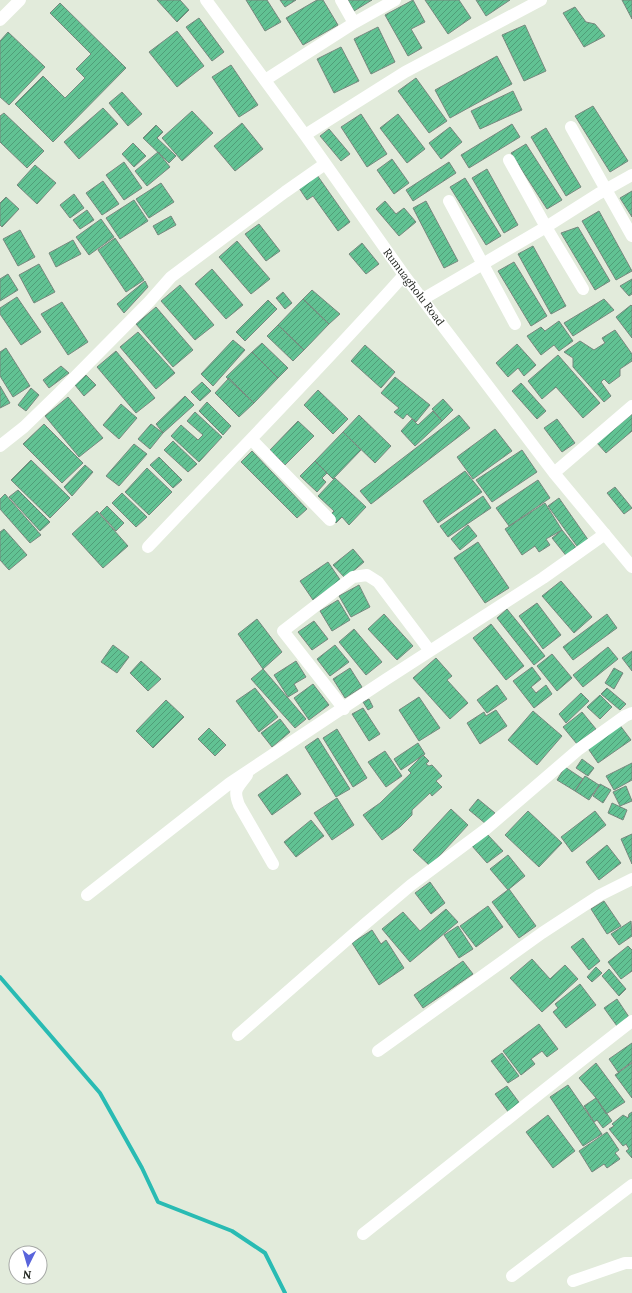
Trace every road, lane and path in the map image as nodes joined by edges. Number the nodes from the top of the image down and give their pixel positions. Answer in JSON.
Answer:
{"nodes":[{"id":1,"x":20,"y":0,"type":"edge"},
{"id":2,"x":206,"y":0,"type":"edge"},
{"id":3,"x":341,"y":0,"type":"edge"},
{"id":4,"x":395,"y":0,"type":"edge"},
{"id":5,"x":541,"y":0,"type":"edge"},
{"id":6,"x":0,"y":20,"type":"edge"},
{"id":7,"x":354,"y":23,"type":"junction"},
{"id":8,"x":265,"y":80,"type":"junction"},
{"id":9,"x":571,"y":127,"type":"dead end"},
{"id":10,"x":305,"y":135,"type":"junction"},
{"id":11,"x":509,"y":160,"type":"dead end"},
{"id":12,"x":325,"y":164,"type":"junction"},
{"id":13,"x":632,"y":175,"type":"edge"},
{"id":14,"x":606,"y":190,"type":"junction"},
{"id":15,"x":449,"y":201,"type":"dead end"},
{"id":16,"x":546,"y":227,"type":"junction"},
{"id":17,"x":632,"y":236,"type":"edge"},
{"id":18,"x":483,"y":264,"type":"junction"},
{"id":19,"x":404,"y":275,"type":"junction"},
{"id":20,"x":583,"y":289,"type":"dead end"},
{"id":21,"x":424,"y":299,"type":"junction"},
{"id":22,"x":515,"y":324,"type":"dead end"},
{"id":23,"x":632,"y":406,"type":"edge"},
{"id":24,"x":252,"y":439,"type":"junction"},
{"id":25,"x":0,"y":446,"type":"edge"},
{"id":26,"x":554,"y":473,"type":"junction"},
{"id":27,"x":330,"y":520,"type":"dead end"},
{"id":28,"x":605,"y":534,"type":"junction"},
{"id":29,"x":148,"y":547,"type":"dead end"},
{"id":30,"x":632,"y":567,"type":"edge"},
{"id":31,"x":430,"y":651,"type":"junction"},
{"id":32,"x":344,"y":709,"type":"junction"},
{"id":33,"x":632,"y":712,"type":"edge"},
{"id":34,"x":251,"y":770,"type":"junction"},
{"id":35,"x":273,"y":864,"type":"dead end"},
{"id":36,"x":632,"y":879,"type":"edge"},
{"id":37,"x":87,"y":895,"type":"dead end"},
{"id":38,"x":632,"y":1021,"type":"edge"},
{"id":39,"x":238,"y":1035,"type":"dead end"},
{"id":40,"x":378,"y":1051,"type":"dead end"},
{"id":41,"x":632,"y":1185,"type":"edge"},
{"id":42,"x":363,"y":1234,"type":"dead end"},
{"id":43,"x":632,"y":1263,"type":"edge"},
{"id":44,"x":512,"y":1276,"type":"dead end"},
{"id":45,"x":573,"y":1281,"type":"dead end"}],
"edges":[{"from":1,"to":6,"type":"street"},
{"from":2,"to":8,"type":"street","name":"Rumuagholu Road"},
{"from":3,"to":7,"type":"street"},
{"from":4,"to":7,"type":"street"},
{"from":5,"to":10,"type":"street"},
{"from":7,"to":8,"type":"street"},
{"from":8,"to":10,"type":"street","name":"Rumuagholu Road"},
{"from":9,"to":14,"type":"street"},
{"from":10,"to":12,"type":"street","name":"Rumuagholu Road"},
{"from":11,"to":16,"type":"street"},
{"from":12,"to":19,"type":"street","name":"Rumuagholu Road"},
{"from":12,"to":25,"type":"street"},
{"from":13,"to":14,"type":"street"},
{"from":14,"to":16,"type":"street"},
{"from":14,"to":17,"type":"street"},
{"from":15,"to":18,"type":"street"},
{"from":16,"to":18,"type":"street"},
{"from":16,"to":20,"type":"street"},
{"from":18,"to":21,"type":"street"},
{"from":18,"to":22,"type":"street"},
{"from":19,"to":21,"type":"street","name":"Rumuagholu Road"},
{"from":19,"to":24,"type":"street"},
{"from":21,"to":26,"type":"street","name":"Rumuagholu Road"},
{"from":23,"to":26,"type":"street"},
{"from":24,"to":27,"type":"street"},
{"from":24,"to":29,"type":"street"},
{"from":26,"to":28,"type":"street","name":"Rumuagholu Road"},
{"from":28,"to":30,"type":"street","name":"Rumuagholu Road"},
{"from":28,"to":31,"type":"street"},
{"from":31,"to":32,"type":"street"},
{"from":31,"to":32,"type":"street"},
{"from":32,"to":34,"type":"street"},
{"from":33,"to":39,"type":"street"},
{"from":34,"to":35,"type":"street"},
{"from":34,"to":37,"type":"street"},
{"from":36,"to":40,"type":"street"},
{"from":38,"to":42,"type":"street"},
{"from":41,"to":44,"type":"street"},
{"from":43,"to":45,"type":"street"}]}
